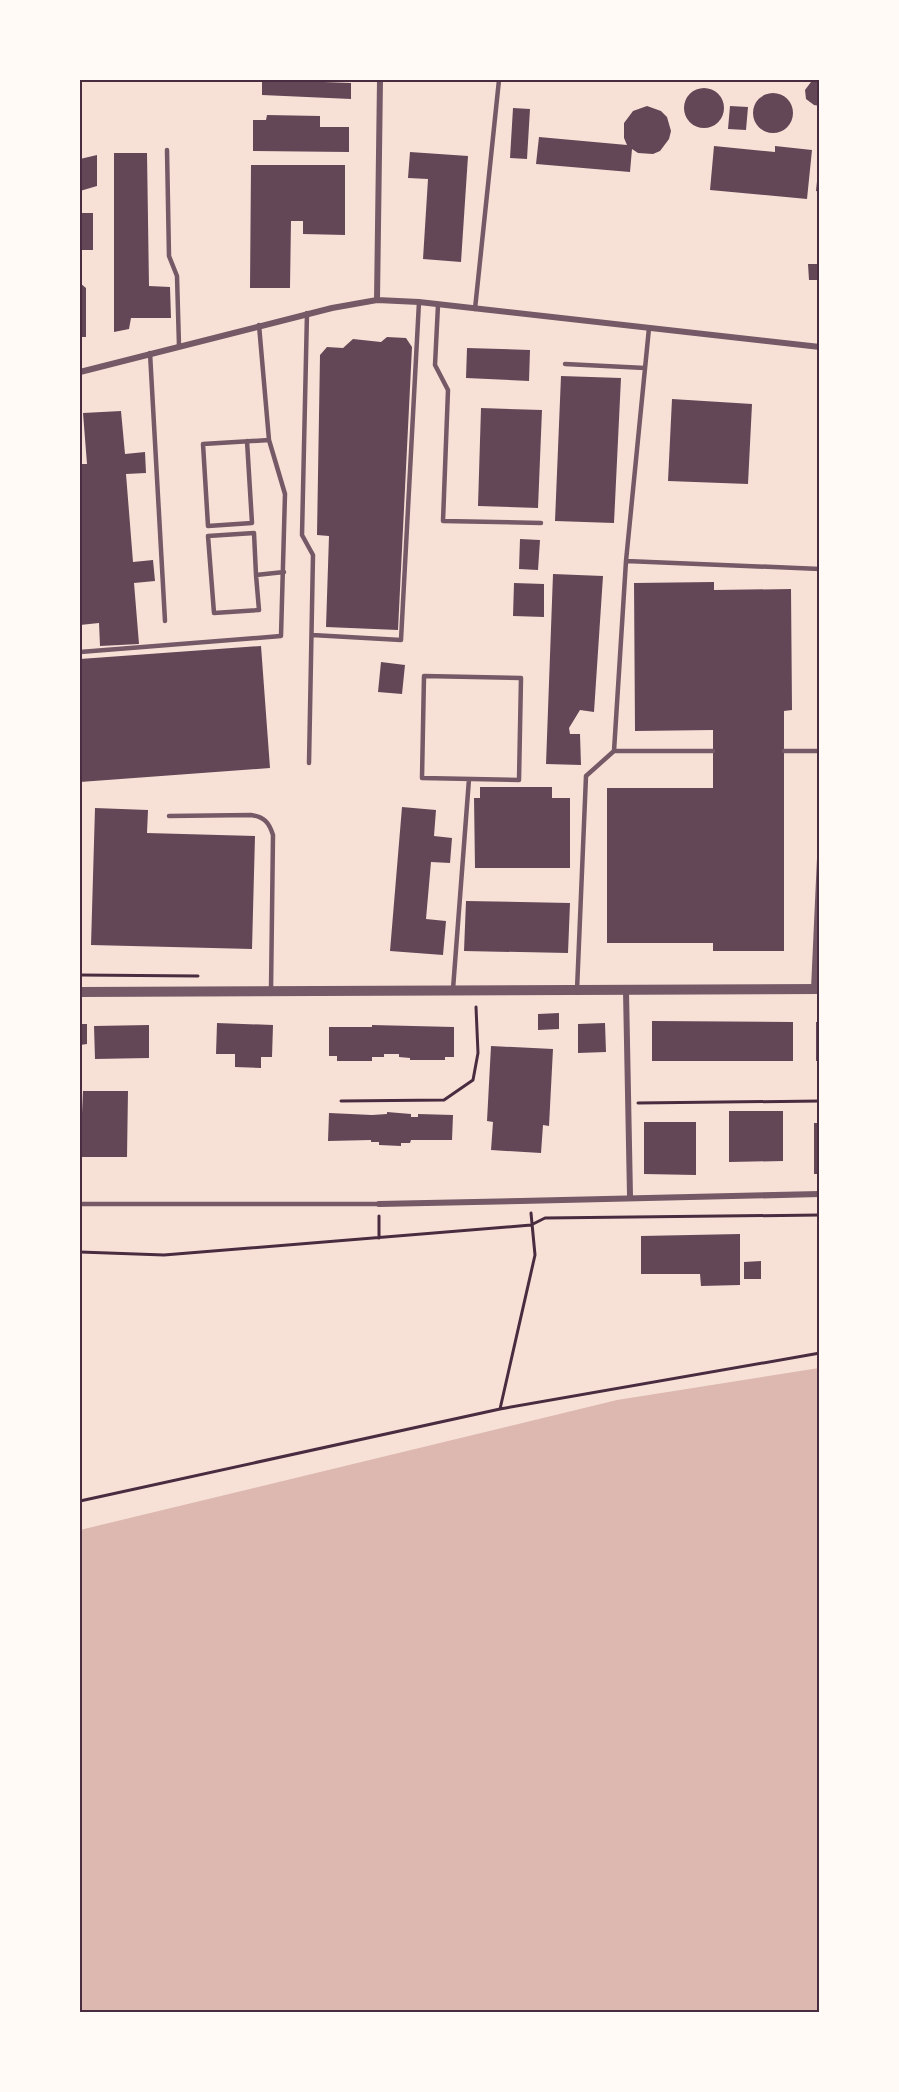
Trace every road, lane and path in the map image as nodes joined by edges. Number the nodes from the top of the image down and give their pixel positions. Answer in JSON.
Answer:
{"nodes":[{"id":1,"x":380,"y":80,"type":"edge"},
{"id":2,"x":499,"y":80,"type":"edge"},
{"id":3,"x":167,"y":150,"type":"dead end"},
{"id":4,"x":377,"y":300,"type":"junction"},
{"id":5,"x":418,"y":302,"type":"junction"},
{"id":6,"x":438,"y":305,"type":"junction"},
{"id":7,"x":475,"y":309,"type":"junction"},
{"id":8,"x":308,"y":313,"type":"junction"},
{"id":9,"x":259,"y":325,"type":"junction"},
{"id":10,"x":649,"y":328,"type":"junction"},
{"id":11,"x":179,"y":346,"type":"junction"},
{"id":12,"x":819,"y":347,"type":"edge"},
{"id":13,"x":150,"y":353,"type":"junction"},
{"id":14,"x":565,"y":364,"type":"dead end"},
{"id":15,"x":645,"y":368,"type":"junction"},
{"id":16,"x":80,"y":372,"type":"edge"},
{"id":17,"x":269,"y":440,"type":"junction"},
{"id":18,"x":247,"y":441,"type":"junction"},
{"id":19,"x":541,"y":523,"type":"dead end"},
{"id":20,"x":626,"y":561,"type":"junction"},
{"id":21,"x":819,"y":569,"type":"edge"},
{"id":22,"x":284,"y":573,"type":"junction"},
{"id":23,"x":256,"y":574,"type":"junction"},
{"id":24,"x":165,"y":621,"type":"dead end"},
{"id":25,"x":312,"y":635,"type":"junction"},
{"id":26,"x":80,"y":652,"type":"edge"},
{"id":27,"x":614,"y":751,"type":"junction"},
{"id":28,"x":713,"y":751,"type":"dead end"},
{"id":29,"x":784,"y":751,"type":"dead end"},
{"id":30,"x":819,"y":751,"type":"edge"},
{"id":31,"x":309,"y":763,"type":"dead end"},
{"id":32,"x":469,"y":779,"type":"junction"},
{"id":33,"x":169,"y":816,"type":"dead end"},
{"id":34,"x":819,"y":858,"type":"edge"},
{"id":35,"x":817,"y":989,"type":"edge"},
{"id":36,"x":271,"y":991,"type":"junction"},
{"id":37,"x":453,"y":991,"type":"junction"},
{"id":38,"x":577,"y":991,"type":"junction"},
{"id":39,"x":626,"y":991,"type":"junction"},
{"id":40,"x":80,"y":992,"type":"edge"},
{"id":41,"x":476,"y":1006,"type":"dead end"},
{"id":42,"x":341,"y":1101,"type":"dead end"},
{"id":43,"x":819,"y":1101,"type":"edge"},
{"id":44,"x":627,"y":1103,"type":"junction"},
{"id":45,"x":819,"y":1194,"type":"edge"},
{"id":46,"x":630,"y":1196,"type":"junction"},
{"id":47,"x":80,"y":1204,"type":"edge"},
{"id":48,"x":379,"y":1204,"type":"junction"},
{"id":49,"x":819,"y":1215,"type":"edge"},
{"id":50,"x":531,"y":1225,"type":"junction"},
{"id":51,"x":379,"y":1238,"type":"junction"},
{"id":52,"x":80,"y":1252,"type":"edge"},
{"id":53,"x":819,"y":1353,"type":"edge"},
{"id":54,"x":500,"y":1409,"type":"junction"},
{"id":55,"x":80,"y":1501,"type":"edge"}],
"edges":[{"from":1,"to":4,"type":"street"},
{"from":2,"to":7,"type":"lane"},
{"from":3,"to":11,"type":"lane"},
{"from":4,"to":5,"type":"street"},
{"from":4,"to":8,"type":"street"},
{"from":5,"to":6,"type":"street"},
{"from":5,"to":25,"type":"lane"},
{"from":6,"to":7,"type":"street"},
{"from":6,"to":19,"type":"lane"},
{"from":7,"to":10,"type":"street"},
{"from":8,"to":9,"type":"street"},
{"from":8,"to":25,"type":"lane"},
{"from":9,"to":11,"type":"street"},
{"from":9,"to":17,"type":"lane"},
{"from":10,"to":12,"type":"street"},
{"from":10,"to":15,"type":"lane"},
{"from":11,"to":13,"type":"street"},
{"from":13,"to":16,"type":"street"},
{"from":13,"to":24,"type":"lane"},
{"from":14,"to":15,"type":"lane"},
{"from":15,"to":20,"type":"lane"},
{"from":17,"to":18,"type":"lane"},
{"from":17,"to":22,"type":"lane"},
{"from":18,"to":18,"type":"lane"},
{"from":20,"to":21,"type":"lane"},
{"from":20,"to":27,"type":"lane"},
{"from":22,"to":23,"type":"lane"},
{"from":22,"to":26,"type":"lane"},
{"from":23,"to":23,"type":"lane"},
{"from":25,"to":31,"type":"lane"},
{"from":27,"to":28,"type":"lane"},
{"from":27,"to":38,"type":"lane"},
{"from":29,"to":30,"type":"lane"},
{"from":32,"to":32,"type":"lane"},
{"from":32,"to":37,"type":"lane"},
{"from":33,"to":36,"type":"lane"},
{"from":34,"to":35,"type":"street"},
{"from":35,"to":39,"type":"street"},
{"from":36,"to":37,"type":"street"},
{"from":36,"to":40,"type":"street"},
{"from":37,"to":38,"type":"street"},
{"from":38,"to":39,"type":"street"},
{"from":39,"to":44,"type":"street"},
{"from":41,"to":42,"type":"path"},
{"from":43,"to":44,"type":"path"},
{"from":44,"to":46,"type":"street"},
{"from":45,"to":46,"type":"street"},
{"from":46,"to":48,"type":"street"},
{"from":47,"to":48,"type":"lane"},
{"from":48,"to":51,"type":"path"},
{"from":49,"to":50,"type":"path"},
{"from":50,"to":51,"type":"path"},
{"from":50,"to":54,"type":"path"},
{"from":51,"to":52,"type":"path"},
{"from":53,"to":54,"type":"path"},
{"from":54,"to":55,"type":"path"}]}
